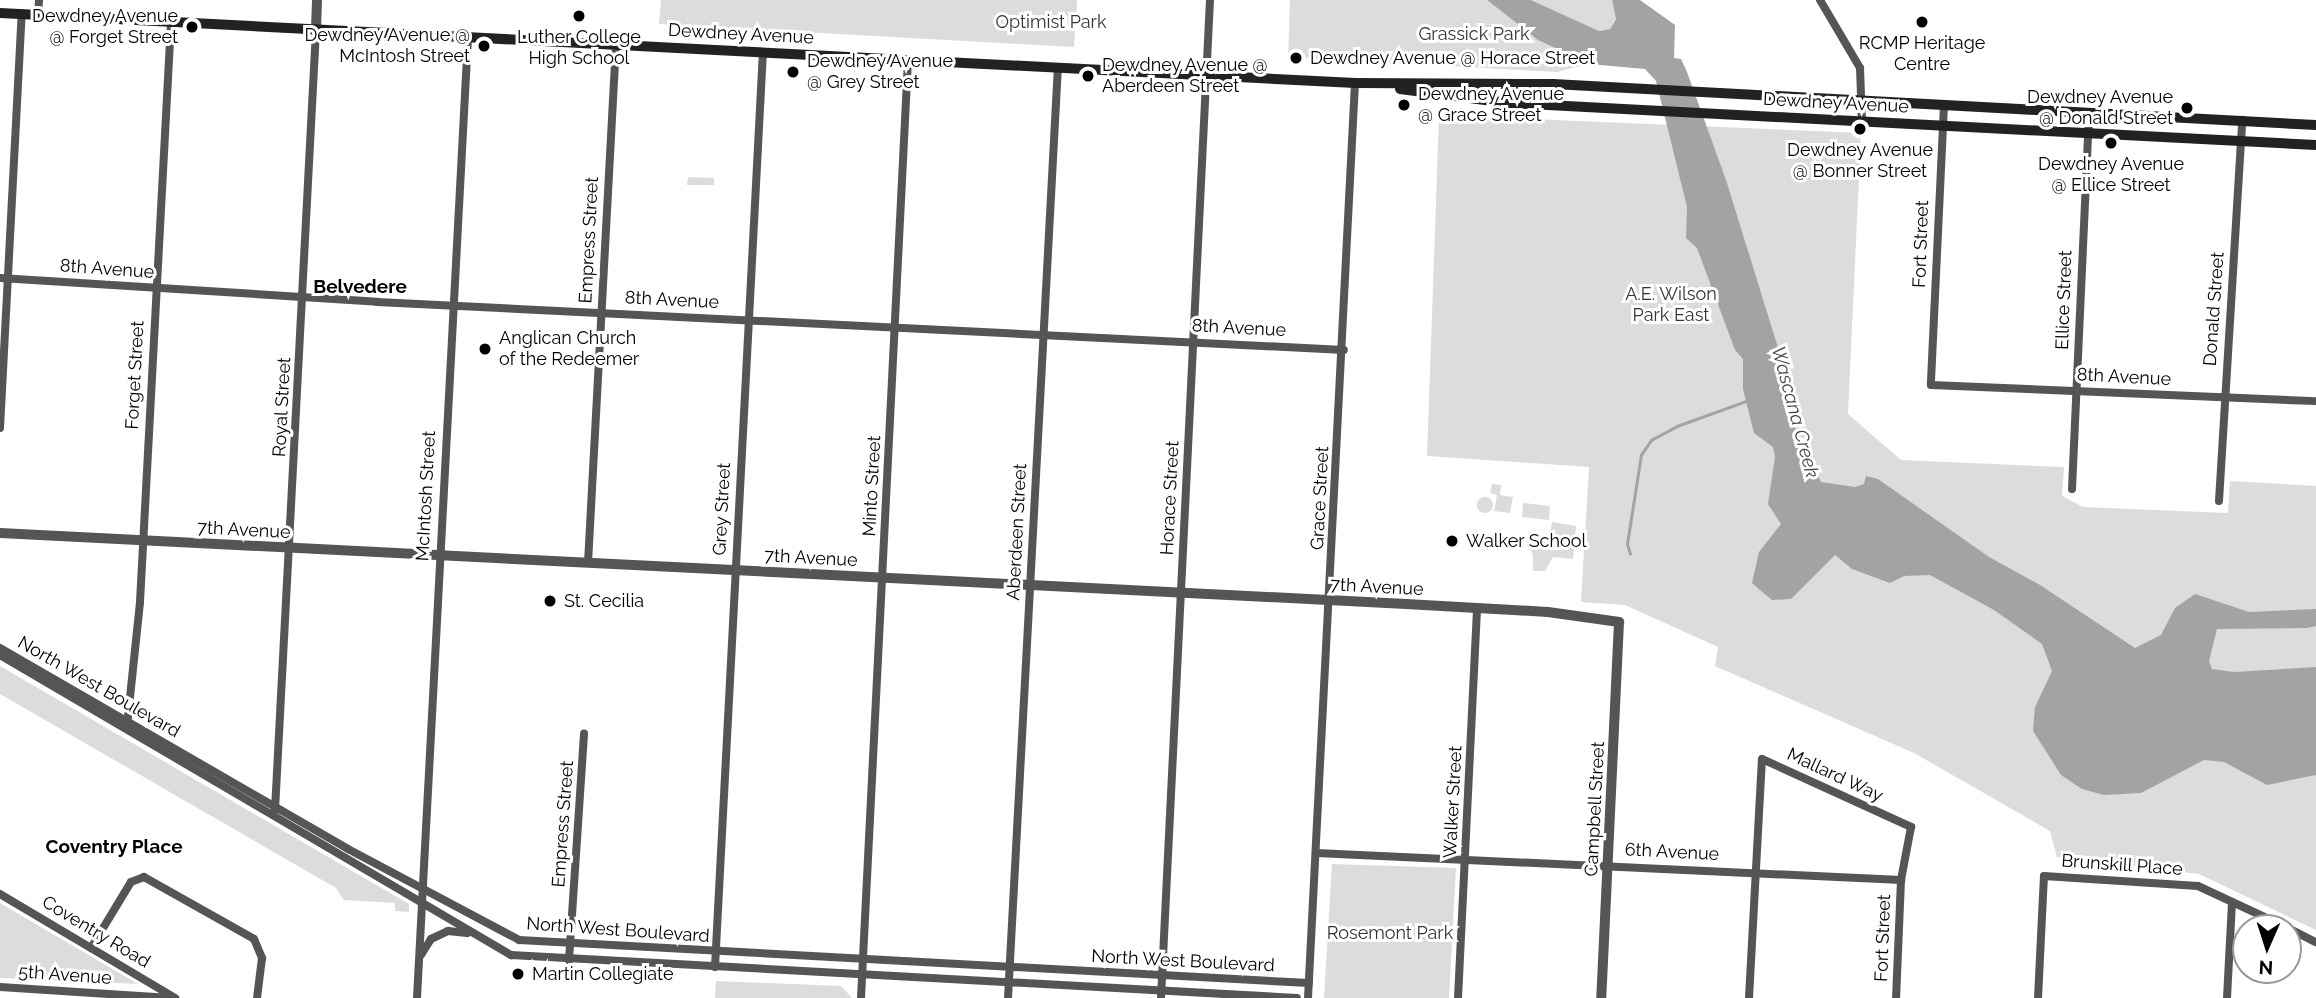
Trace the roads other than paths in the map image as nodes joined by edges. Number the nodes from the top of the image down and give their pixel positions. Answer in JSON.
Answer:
{"nodes":[{"id":1,"x":39,"y":0,"type":"edge"},
{"id":2,"x":317,"y":0,"type":"edge"},
{"id":3,"x":1210,"y":0,"type":"edge"},
{"id":4,"x":1819,"y":0,"type":"edge"},
{"id":5,"x":0,"y":13,"type":"edge"},
{"id":6,"x":22,"y":14,"type":"junction"},
{"id":7,"x":38,"y":15,"type":"junction"},
{"id":8,"x":171,"y":22,"type":"junction"},
{"id":9,"x":316,"y":29,"type":"junction"},
{"id":10,"x":468,"y":37,"type":"junction"},
{"id":11,"x":616,"y":45,"type":"junction"},
{"id":12,"x":764,"y":52,"type":"junction"},
{"id":13,"x":908,"y":60,"type":"junction"},
{"id":14,"x":1058,"y":67,"type":"junction"},
{"id":15,"x":1207,"y":75,"type":"junction"},
{"id":16,"x":1355,"y":83,"type":"junction"},
{"id":17,"x":1863,"y":101,"type":"junction"},
{"id":18,"x":1944,"y":105,"type":"junction"},
{"id":19,"x":2089,"y":113,"type":"junction"},
{"id":20,"x":2242,"y":120,"type":"junction"},
{"id":21,"x":1862,"y":122,"type":"junction"},
{"id":22,"x":2316,"y":125,"type":"edge"},
{"id":23,"x":1943,"y":126,"type":"junction"},
{"id":24,"x":2088,"y":133,"type":"junction"},
{"id":25,"x":2241,"y":142,"type":"junction"},
{"id":26,"x":2316,"y":145,"type":"edge"},
{"id":27,"x":4,"y":278,"type":"edge"},
{"id":28,"x":155,"y":288,"type":"junction"},
{"id":29,"x":304,"y":297,"type":"junction"},
{"id":30,"x":452,"y":305,"type":"junction"},
{"id":31,"x":602,"y":312,"type":"junction"},
{"id":32,"x":748,"y":319,"type":"junction"},
{"id":33,"x":895,"y":326,"type":"junction"},
{"id":34,"x":1043,"y":334,"type":"junction"},
{"id":35,"x":1194,"y":342,"type":"junction"},
{"id":36,"x":1344,"y":350,"type":"junction"},
{"id":37,"x":1931,"y":385,"type":"joint"},
{"id":38,"x":2077,"y":390,"type":"junction"},
{"id":39,"x":2225,"y":397,"type":"junction"},
{"id":40,"x":2316,"y":401,"type":"edge"},
{"id":41,"x":0,"y":428,"type":"edge"},
{"id":42,"x":2072,"y":489,"type":"dead end"},
{"id":43,"x":2219,"y":501,"type":"dead end"},
{"id":44,"x":0,"y":533,"type":"edge"},
{"id":45,"x":142,"y":541,"type":"junction"},
{"id":46,"x":290,"y":548,"type":"junction"},
{"id":47,"x":439,"y":555,"type":"junction"},
{"id":48,"x":588,"y":563,"type":"junction"},
{"id":49,"x":735,"y":569,"type":"junction"},
{"id":50,"x":884,"y":577,"type":"junction"},
{"id":51,"x":1030,"y":585,"type":"junction"},
{"id":52,"x":1181,"y":593,"type":"junction"},
{"id":53,"x":1331,"y":601,"type":"junction"},
{"id":54,"x":1477,"y":608,"type":"junction"},
{"id":55,"x":1619,"y":622,"type":"joint"},
{"id":56,"x":0,"y":648,"type":"edge"},
{"id":57,"x":0,"y":655,"type":"edge"},
{"id":58,"x":128,"y":725,"type":"junction"},
{"id":59,"x":584,"y":733,"type":"dead end"},
{"id":60,"x":275,"y":812,"type":"junction"},
{"id":61,"x":1316,"y":853,"type":"junction"},
{"id":62,"x":1466,"y":859,"type":"junction"},
{"id":63,"x":1608,"y":864,"type":"junction"},
{"id":64,"x":1755,"y":872,"type":"junction"},
{"id":65,"x":1901,"y":880,"type":"junction"},
{"id":66,"x":423,"y":891,"type":"junction"},
{"id":67,"x":0,"y":894,"type":"edge"},
{"id":68,"x":2232,"y":902,"type":"junction"},
{"id":69,"x":422,"y":904,"type":"junction"},
{"id":70,"x":2258,"y":914,"type":"edge"},
{"id":71,"x":469,"y":933,"type":"junction"},
{"id":72,"x":570,"y":944,"type":"junction"},
{"id":73,"x":91,"y":948,"type":"junction"},
{"id":74,"x":715,"y":952,"type":"junction"},
{"id":75,"x":419,"y":958,"type":"junction"},
{"id":76,"x":569,"y":960,"type":"junction"},
{"id":77,"x":863,"y":960,"type":"junction"},
{"id":78,"x":715,"y":967,"type":"junction"},
{"id":79,"x":1010,"y":967,"type":"junction"},
{"id":80,"x":862,"y":975,"type":"junction"},
{"id":81,"x":1162,"y":975,"type":"junction"},
{"id":82,"x":1009,"y":983,"type":"junction"},
{"id":83,"x":1309,"y":983,"type":"junction"},
{"id":84,"x":0,"y":987,"type":"edge"},
{"id":85,"x":1161,"y":994,"type":"edge"},
{"id":86,"x":99,"y":996,"type":"edge"},
{"id":87,"x":173,"y":998,"type":"edge"},
{"id":88,"x":257,"y":998,"type":"edge"},
{"id":89,"x":418,"y":998,"type":"edge"},
{"id":90,"x":862,"y":998,"type":"edge"},
{"id":91,"x":1008,"y":998,"type":"edge"},
{"id":92,"x":1297,"y":998,"type":"edge"},
{"id":93,"x":1308,"y":998,"type":"edge"},
{"id":94,"x":1458,"y":998,"type":"edge"},
{"id":95,"x":1601,"y":998,"type":"edge"},
{"id":96,"x":1749,"y":998,"type":"edge"},
{"id":97,"x":1896,"y":998,"type":"edge"},
{"id":98,"x":2038,"y":998,"type":"edge"},
{"id":99,"x":2227,"y":998,"type":"edge"}],
"edges":[{"from":1,"to":7,"type":"street"},
{"from":2,"to":9,"type":"street","name":"Royal Street"},
{"from":3,"to":15,"type":"street","name":"Horace Street"},
{"from":4,"to":17,"type":"street"},
{"from":5,"to":6,"type":"main road","name":"Dewdney Avenue"},
{"from":6,"to":7,"type":"main road","name":"Dewdney Avenue"},
{"from":6,"to":27,"type":"street"},
{"from":7,"to":8,"type":"main road","name":"Dewdney Avenue"},
{"from":8,"to":9,"type":"main road","name":"Dewdney Avenue"},
{"from":8,"to":28,"type":"street","name":"Forget Street"},
{"from":9,"to":10,"type":"main road","name":"Dewdney Avenue"},
{"from":9,"to":29,"type":"street","name":"Royal Street"},
{"from":10,"to":11,"type":"main road","name":"Dewdney Avenue"},
{"from":10,"to":30,"type":"street","name":"McIntosh Street"},
{"from":11,"to":12,"type":"main road","name":"Dewdney Avenue"},
{"from":11,"to":31,"type":"street","name":"Empress Street"},
{"from":12,"to":13,"type":"main road","name":"Dewdney Avenue"},
{"from":12,"to":32,"type":"street","name":"Grey Street"},
{"from":13,"to":14,"type":"main road","name":"Dewdney Avenue"},
{"from":13,"to":33,"type":"street","name":"Minto Street"},
{"from":14,"to":15,"type":"main road","name":"Dewdney Avenue"},
{"from":14,"to":34,"type":"street","name":"Aberdeen Street"},
{"from":15,"to":16,"type":"main road","name":"Dewdney Avenue"},
{"from":15,"to":35,"type":"street","name":"Horace Street"},
{"from":16,"to":17,"type":"main road","name":"Dewdney Avenue"},
{"from":16,"to":21,"type":"main road","name":"Dewdney Avenue"},
{"from":16,"to":36,"type":"street","name":"Grace Street"},
{"from":17,"to":18,"type":"main road","name":"Dewdney Avenue"},
{"from":17,"to":21,"type":"street"},
{"from":18,"to":19,"type":"main road","name":"Dewdney Avenue"},
{"from":18,"to":23,"type":"street","name":"Fort Street"},
{"from":19,"to":20,"type":"main road","name":"Dewdney Avenue"},
{"from":19,"to":24,"type":"street","name":"Ellice Street"},
{"from":20,"to":22,"type":"main road","name":"Dewdney Avenue"},
{"from":20,"to":25,"type":"street","name":"Donald Street"},
{"from":21,"to":23,"type":"main road","name":"Dewdney Avenue"},
{"from":23,"to":24,"type":"main road","name":"Dewdney Avenue"},
{"from":23,"to":37,"type":"street","name":"Fort Street"},
{"from":24,"to":25,"type":"main road","name":"Dewdney Avenue"},
{"from":24,"to":38,"type":"street","name":"Ellice Street"},
{"from":25,"to":26,"type":"main road","name":"Dewdney Avenue"},
{"from":25,"to":39,"type":"street","name":"Donald Street"},
{"from":27,"to":28,"type":"street","name":"8th Avenue"},
{"from":27,"to":41,"type":"street"},
{"from":28,"to":29,"type":"street","name":"8th Avenue"},
{"from":28,"to":45,"type":"street","name":"Forget Street"},
{"from":29,"to":30,"type":"street","name":"8th Avenue"},
{"from":29,"to":46,"type":"street","name":"Royal Street"},
{"from":30,"to":31,"type":"street","name":"8th Avenue"},
{"from":30,"to":47,"type":"street","name":"McIntosh Street"},
{"from":31,"to":32,"type":"street","name":"8th Avenue"},
{"from":31,"to":48,"type":"street","name":"Empress Street"},
{"from":32,"to":33,"type":"street","name":"8th Avenue"},
{"from":32,"to":49,"type":"street","name":"Grey Street"},
{"from":33,"to":34,"type":"street","name":"8th Avenue"},
{"from":33,"to":50,"type":"street","name":"Minto Street"},
{"from":34,"to":35,"type":"street","name":"8th Avenue"},
{"from":34,"to":51,"type":"street","name":"Aberdeen Street"},
{"from":35,"to":36,"type":"street","name":"8th Avenue"},
{"from":35,"to":52,"type":"street","name":"Horace Street"},
{"from":36,"to":53,"type":"street","name":"Grace Street"},
{"from":37,"to":38,"type":"street","name":"8th Avenue"},
{"from":38,"to":39,"type":"street","name":"8th Avenue"},
{"from":38,"to":42,"type":"street","name":"Ellice Street"},
{"from":39,"to":40,"type":"street","name":"8th Avenue"},
{"from":39,"to":43,"type":"street","name":"Donald Street"},
{"from":44,"to":45,"type":"street","name":"7th Avenue"},
{"from":45,"to":46,"type":"street","name":"7th Avenue"},
{"from":45,"to":58,"type":"street","name":"Forget Street"},
{"from":46,"to":47,"type":"street","name":"7th Avenue"},
{"from":46,"to":60,"type":"street","name":"Royal Street"},
{"from":47,"to":48,"type":"street","name":"7th Avenue"},
{"from":47,"to":66,"type":"street","name":"McIntosh Street"},
{"from":48,"to":49,"type":"street","name":"7th Avenue"},
{"from":49,"to":50,"type":"street","name":"7th Avenue"},
{"from":49,"to":74,"type":"street","name":"Grey Street"},
{"from":50,"to":51,"type":"street","name":"7th Avenue"},
{"from":50,"to":77,"type":"street","name":"Minto Street"},
{"from":51,"to":52,"type":"street","name":"7th Avenue"},
{"from":51,"to":79,"type":"street","name":"Aberdeen Street"},
{"from":52,"to":53,"type":"street","name":"7th Avenue"},
{"from":52,"to":81,"type":"street","name":"Horace Street"},
{"from":53,"to":54,"type":"street","name":"7th Avenue"},
{"from":53,"to":61,"type":"street","name":"Grace Street"},
{"from":54,"to":55,"type":"street","name":"7th Avenue"},
{"from":54,"to":62,"type":"street","name":"Walker Street"},
{"from":55,"to":63,"type":"street","name":"Campbell Street"},
{"from":56,"to":58,"type":"street","name":"North West Boulevard"},
{"from":57,"to":58,"type":"street","name":"North West Boulevard"},
{"from":58,"to":60,"type":"street","name":"North West Boulevard"},
{"from":59,"to":72,"type":"street","name":"Empress Street"},
{"from":60,"to":66,"type":"street","name":"North West Boulevard"},
{"from":60,"to":69,"type":"street","name":"North West Boulevard"},
{"from":61,"to":62,"type":"street","name":"6th Avenue"},
{"from":61,"to":83,"type":"street","name":"Grace Street"},
{"from":62,"to":63,"type":"street","name":"6th Avenue"},
{"from":62,"to":94,"type":"street","name":"Walker Street"},
{"from":63,"to":64,"type":"street","name":"6th Avenue"},
{"from":63,"to":95,"type":"street","name":"Campbell Street"},
{"from":64,"to":65,"type":"street","name":"6th Avenue"},
{"from":64,"to":65,"type":"street","name":"Mallard Way"},
{"from":64,"to":96,"type":"street"},
{"from":65,"to":97,"type":"street","name":"Fort Street"},
{"from":66,"to":69,"type":"street","name":"McIntosh Street"},
{"from":66,"to":72,"type":"street","name":"North West Boulevard"},
{"from":67,"to":73,"type":"street","name":"Coventry Road"},
{"from":68,"to":70,"type":"street","name":"Brunskill Place"},
{"from":68,"to":98,"type":"street","name":"Brunskill Place"},
{"from":68,"to":99,"type":"street"},
{"from":69,"to":71,"type":"street","name":"North West Boulevard"},
{"from":69,"to":75,"type":"street","name":"McIntosh Street"},
{"from":71,"to":75,"type":"street"},
{"from":71,"to":76,"type":"street","name":"North West Boulevard"},
{"from":72,"to":74,"type":"street","name":"North West Boulevard"},
{"from":72,"to":76,"type":"street","name":"Empress Street"},
{"from":73,"to":87,"type":"street","name":"Coventry Road"},
{"from":73,"to":88,"type":"street"},
{"from":74,"to":77,"type":"street","name":"North West Boulevard"},
{"from":74,"to":78,"type":"street","name":"Grey Street"},
{"from":75,"to":89,"type":"street","name":"McIntosh Street"},
{"from":76,"to":78,"type":"street","name":"North West Boulevard"},
{"from":77,"to":79,"type":"street","name":"North West Boulevard"},
{"from":77,"to":80,"type":"street","name":"Minto Street"},
{"from":78,"to":80,"type":"street","name":"North West Boulevard"},
{"from":79,"to":81,"type":"street","name":"North West Boulevard"},
{"from":79,"to":82,"type":"street","name":"Aberdeen Street"},
{"from":80,"to":82,"type":"street","name":"North West Boulevard"},
{"from":80,"to":90,"type":"street","name":"Minto Street"},
{"from":81,"to":83,"type":"street","name":"North West Boulevard"},
{"from":81,"to":85,"type":"street","name":"Horace Street"},
{"from":82,"to":85,"type":"street","name":"North West Boulevard"},
{"from":82,"to":91,"type":"street","name":"Aberdeen Street"},
{"from":83,"to":93,"type":"street","name":"Grace Street"},
{"from":84,"to":86,"type":"street","name":"5th Avenue"},
{"from":85,"to":92,"type":"street","name":"North West Boulevard"},
{"from":86,"to":87,"type":"street","name":"5th Avenue"}]}
